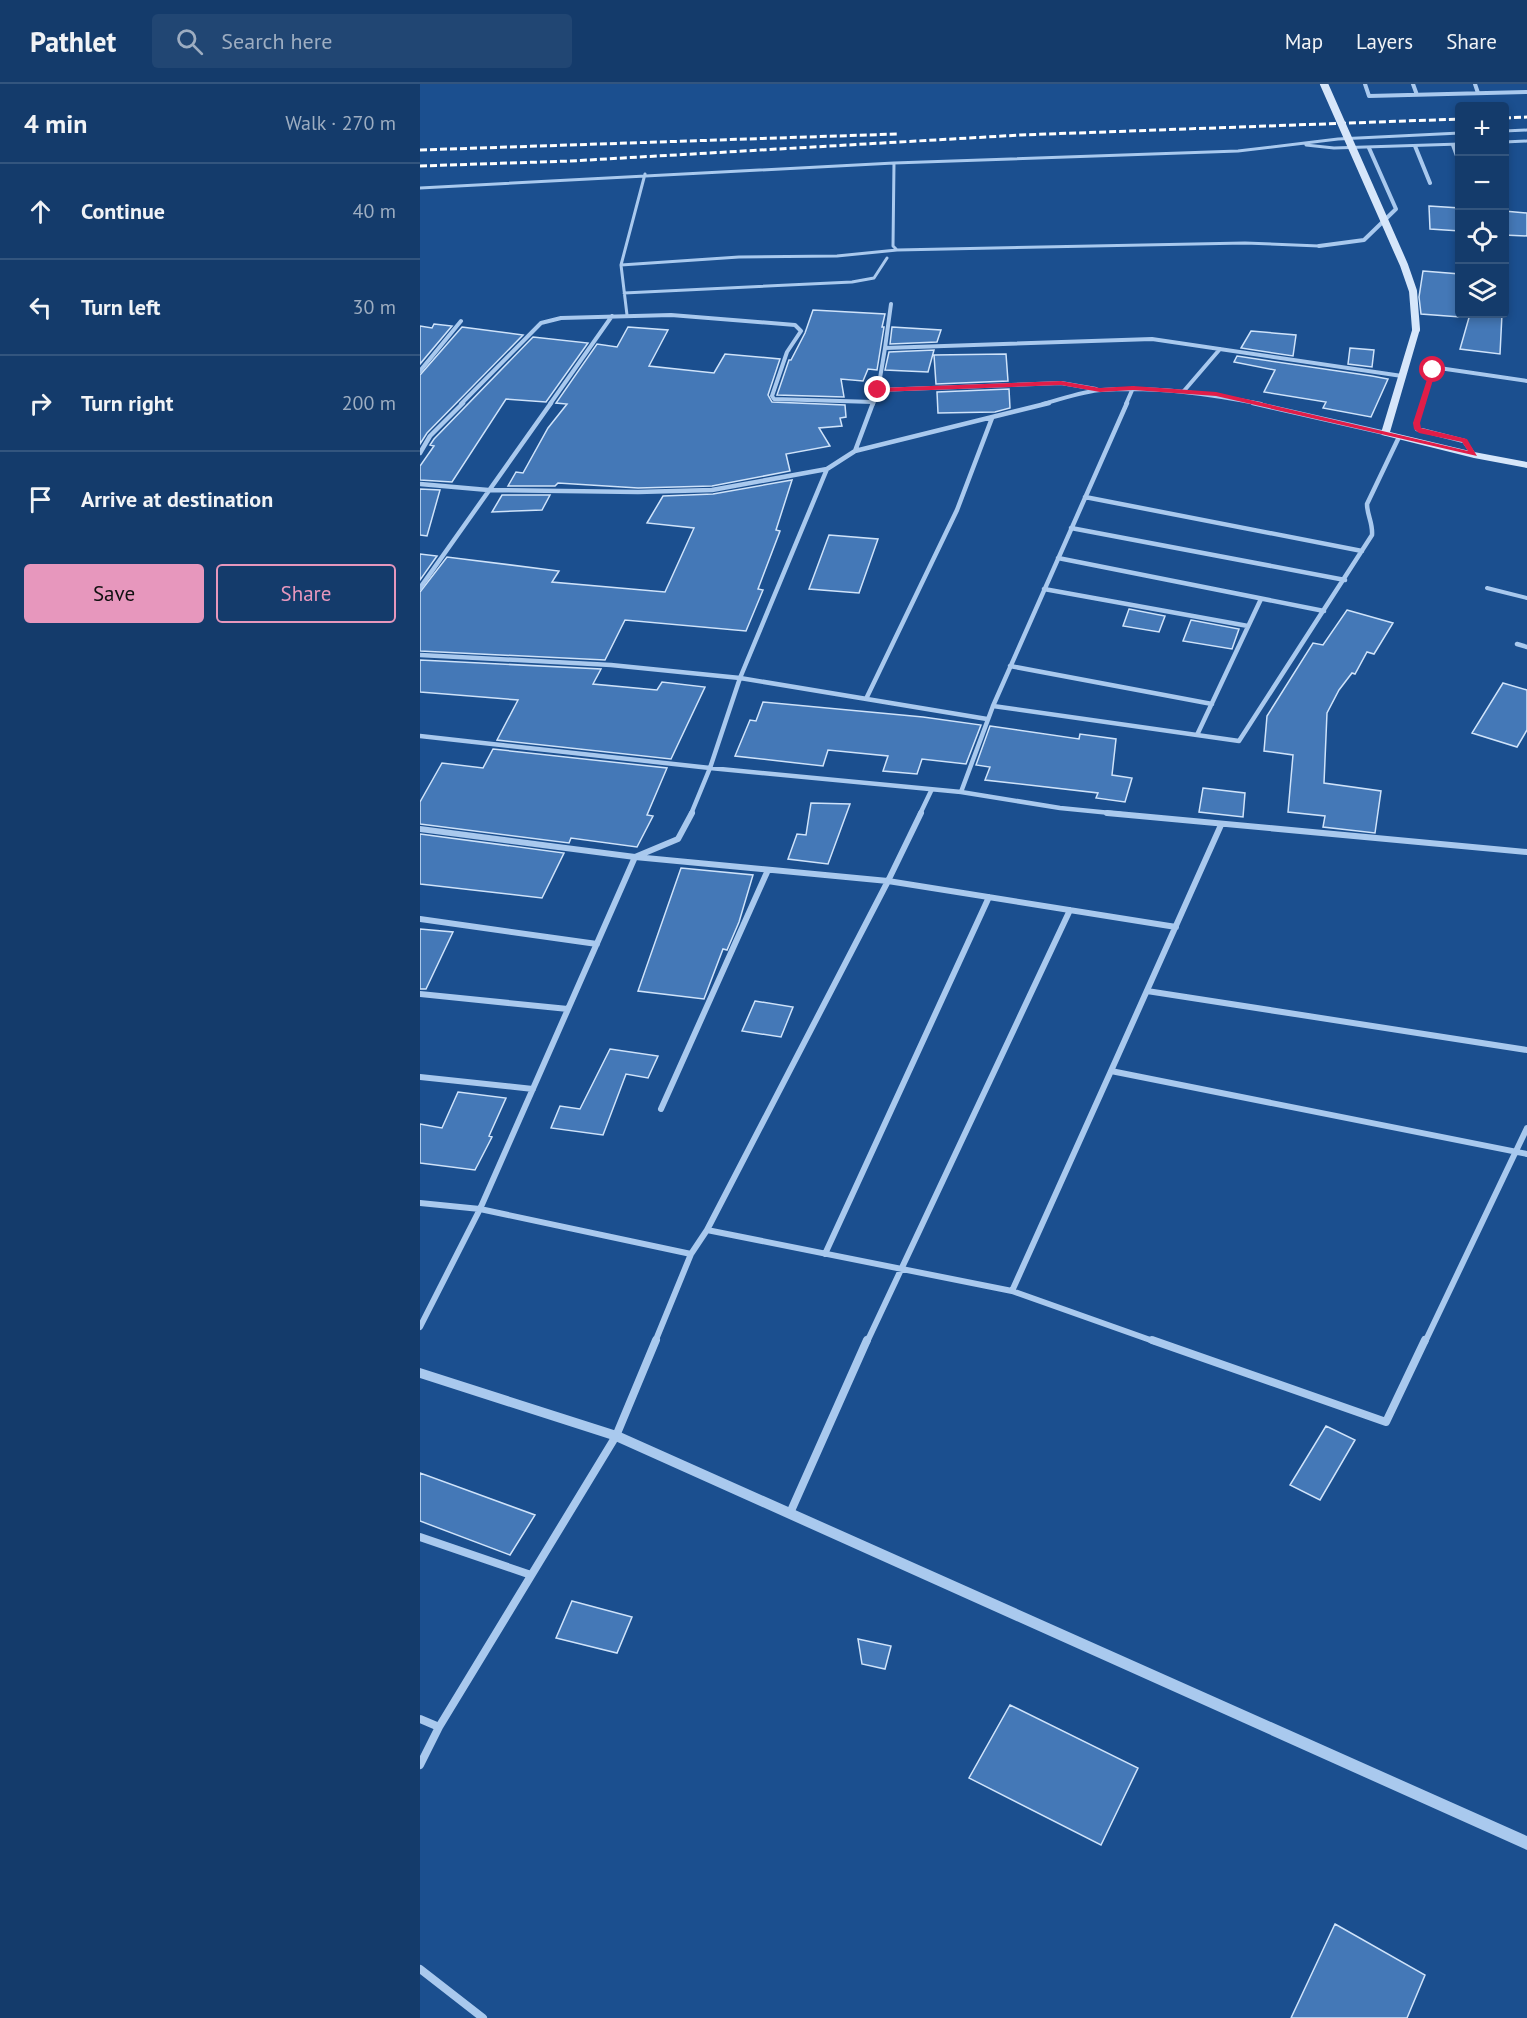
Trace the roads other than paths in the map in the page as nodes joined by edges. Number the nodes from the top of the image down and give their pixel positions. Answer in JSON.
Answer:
{"nodes":[{"id":1,"x":1324,"y":84,"type":"edge"},
{"id":2,"x":1365,"y":84,"type":"edge"},
{"id":3,"x":1413,"y":84,"type":"edge"},
{"id":4,"x":1475,"y":84,"type":"edge"},
{"id":5,"x":1478,"y":93,"type":"junction"},
{"id":6,"x":1527,"y":93,"type":"edge"},
{"id":7,"x":1417,"y":95,"type":"junction"},
{"id":8,"x":1527,"y":129,"type":"edge"},
{"id":9,"x":1509,"y":131,"type":"edge"},
{"id":10,"x":1455,"y":133,"type":"edge"},
{"id":11,"x":1527,"y":141,"type":"edge"},
{"id":12,"x":1509,"y":142,"type":"edge"},
{"id":13,"x":1300,"y":144,"type":"junction"},
{"id":14,"x":1453,"y":145,"type":"joint"},
{"id":15,"x":1415,"y":146,"type":"junction"},
{"id":16,"x":1369,"y":148,"type":"junction"},
{"id":17,"x":1457,"y":156,"type":"edge"},
{"id":18,"x":894,"y":163,"type":"junction"},
{"id":19,"x":645,"y":174,"type":"junction"},
{"id":20,"x":1430,"y":183,"type":"dead end"},
{"id":21,"x":420,"y":188,"type":"edge"},
{"id":22,"x":1319,"y":246,"type":"joint"},
{"id":23,"x":897,"y":250,"type":"junction"},
{"id":24,"x":887,"y":258,"type":"dead end"},
{"id":25,"x":621,"y":265,"type":"junction"},
{"id":26,"x":624,"y":293,"type":"junction"},
{"id":27,"x":891,"y":304,"type":"dead end"},
{"id":28,"x":627,"y":315,"type":"junction"},
{"id":29,"x":612,"y":316,"type":"junction"},
{"id":30,"x":461,"y":321,"type":"dead end"},
{"id":31,"x":885,"y":348,"type":"junction"},
{"id":32,"x":1220,"y":349,"type":"junction"},
{"id":33,"x":420,"y":371,"type":"edge"},
{"id":34,"x":1402,"y":375,"type":"junction"},
{"id":35,"x":1527,"y":381,"type":"edge"},
{"id":36,"x":1133,"y":388,"type":"junction"},
{"id":37,"x":878,"y":390,"type":"junction"},
{"id":38,"x":1100,"y":390,"type":"junction"},
{"id":39,"x":1183,"y":392,"type":"junction"},
{"id":40,"x":873,"y":402,"type":"junction"},
{"id":41,"x":992,"y":417,"type":"junction"},
{"id":42,"x":1385,"y":433,"type":"junction"},
{"id":43,"x":1399,"y":437,"type":"junction"},
{"id":44,"x":855,"y":451,"type":"junction"},
{"id":45,"x":420,"y":453,"type":"edge"},
{"id":46,"x":1474,"y":455,"type":"junction"},
{"id":47,"x":1527,"y":465,"type":"edge"},
{"id":48,"x":827,"y":469,"type":"junction"},
{"id":49,"x":420,"y":484,"type":"edge"},
{"id":50,"x":488,"y":490,"type":"junction"},
{"id":51,"x":1085,"y":497,"type":"junction"},
{"id":52,"x":1071,"y":528,"type":"junction"},
{"id":53,"x":1362,"y":551,"type":"junction"},
{"id":54,"x":1058,"y":558,"type":"junction"},
{"id":55,"x":1345,"y":580,"type":"junction"},
{"id":56,"x":420,"y":588,"type":"edge"},
{"id":57,"x":1487,"y":588,"type":"dead end"},
{"id":58,"x":1044,"y":590,"type":"junction"},
{"id":59,"x":1527,"y":598,"type":"edge"},
{"id":60,"x":1261,"y":599,"type":"junction"},
{"id":61,"x":1324,"y":611,"type":"junction"},
{"id":62,"x":1248,"y":626,"type":"junction"},
{"id":63,"x":1517,"y":645,"type":"dead end"},
{"id":64,"x":1527,"y":647,"type":"edge"},
{"id":65,"x":420,"y":655,"type":"edge"},
{"id":66,"x":1010,"y":666,"type":"junction"},
{"id":67,"x":740,"y":678,"type":"junction"},
{"id":68,"x":866,"y":699,"type":"junction"},
{"id":69,"x":1212,"y":704,"type":"junction"},
{"id":70,"x":993,"y":706,"type":"junction"},
{"id":71,"x":987,"y":719,"type":"junction"},
{"id":72,"x":1197,"y":735,"type":"junction"},
{"id":73,"x":420,"y":736,"type":"edge"},
{"id":74,"x":710,"y":768,"type":"junction"},
{"id":75,"x":931,"y":790,"type":"junction"},
{"id":76,"x":961,"y":792,"type":"junction"},
{"id":77,"x":1221,"y":825,"type":"junction"},
{"id":78,"x":420,"y":829,"type":"edge"},
{"id":79,"x":1527,"y":852,"type":"edge"},
{"id":80,"x":635,"y":857,"type":"junction"},
{"id":81,"x":768,"y":870,"type":"junction"},
{"id":82,"x":888,"y":881,"type":"junction"},
{"id":83,"x":989,"y":897,"type":"junction"},
{"id":84,"x":1070,"y":910,"type":"junction"},
{"id":85,"x":420,"y":919,"type":"edge"},
{"id":86,"x":1176,"y":927,"type":"junction"},
{"id":87,"x":597,"y":944,"type":"junction"},
{"id":88,"x":1147,"y":991,"type":"junction"},
{"id":89,"x":420,"y":994,"type":"edge"},
{"id":90,"x":568,"y":1010,"type":"junction"},
{"id":91,"x":1527,"y":1050,"type":"edge"},
{"id":92,"x":1111,"y":1071,"type":"junction"},
{"id":93,"x":420,"y":1077,"type":"edge"},
{"id":94,"x":533,"y":1089,"type":"junction"},
{"id":95,"x":661,"y":1109,"type":"dead end"},
{"id":96,"x":1527,"y":1128,"type":"edge"},
{"id":97,"x":1516,"y":1150,"type":"junction"},
{"id":98,"x":1527,"y":1154,"type":"edge"},
{"id":99,"x":420,"y":1203,"type":"edge"},
{"id":100,"x":480,"y":1209,"type":"junction"},
{"id":101,"x":706,"y":1230,"type":"junction"},
{"id":102,"x":691,"y":1254,"type":"junction"},
{"id":103,"x":825,"y":1254,"type":"junction"},
{"id":104,"x":899,"y":1269,"type":"junction"},
{"id":105,"x":1012,"y":1291,"type":"junction"},
{"id":106,"x":420,"y":1327,"type":"edge"},
{"id":107,"x":420,"y":1373,"type":"edge"},
{"id":108,"x":616,"y":1436,"type":"junction"},
{"id":109,"x":790,"y":1513,"type":"junction"},
{"id":110,"x":420,"y":1537,"type":"edge"},
{"id":111,"x":531,"y":1575,"type":"junction"},
{"id":112,"x":420,"y":1719,"type":"edge"},
{"id":113,"x":439,"y":1727,"type":"junction"},
{"id":114,"x":420,"y":1765,"type":"edge"},
{"id":115,"x":1527,"y":1844,"type":"edge"},
{"id":116,"x":420,"y":1969,"type":"edge"},
{"id":117,"x":483,"y":2018,"type":"edge"}],
"edges":[{"from":1,"to":34,"type":"main road","bridge":true},
{"from":2,"to":7,"type":"street"},
{"from":3,"to":7,"type":"street"},
{"from":4,"to":5,"type":"street"},
{"from":5,"to":6,"type":"street"},
{"from":5,"to":7,"type":"street"},
{"from":8,"to":9,"type":"lane"},
{"from":10,"to":13,"type":"lane"},
{"from":11,"to":12,"type":"lane"},
{"from":13,"to":16,"type":"lane"},
{"from":13,"to":18,"type":"lane"},
{"from":14,"to":15,"type":"lane"},
{"from":14,"to":17,"type":"street"},
{"from":15,"to":16,"type":"lane"},
{"from":15,"to":20,"type":"street"},
{"from":16,"to":22,"type":"street"},
{"from":18,"to":19,"type":"lane"},
{"from":18,"to":23,"type":"lane"},
{"from":19,"to":21,"type":"lane"},
{"from":19,"to":25,"type":"lane"},
{"from":22,"to":23,"type":"lane"},
{"from":23,"to":25,"type":"lane"},
{"from":24,"to":26,"type":"lane"},
{"from":25,"to":26,"type":"lane"},
{"from":26,"to":28,"type":"lane"},
{"from":27,"to":31,"type":"street"},
{"from":28,"to":29,"type":"street"},
{"from":28,"to":40,"type":"street"},
{"from":29,"to":45,"type":"street"},
{"from":29,"to":50,"type":"street"},
{"from":30,"to":33,"type":"street"},
{"from":31,"to":32,"type":"street"},
{"from":31,"to":37,"type":"street"},
{"from":32,"to":34,"type":"street"},
{"from":32,"to":39,"type":"street"},
{"from":34,"to":42,"type":"main road"},
{"from":35,"to":46,"type":"street"},
{"from":36,"to":38,"type":"street"},
{"from":36,"to":39,"type":"street"},
{"from":36,"to":51,"type":"street"},
{"from":37,"to":38,"type":"street"},
{"from":37,"to":40,"type":"street"},
{"from":38,"to":41,"type":"street"},
{"from":39,"to":42,"type":"street"},
{"from":40,"to":44,"type":"street"},
{"from":41,"to":44,"type":"street"},
{"from":41,"to":68,"type":"street"},
{"from":42,"to":43,"type":"main road"},
{"from":43,"to":46,"type":"main road"},
{"from":43,"to":53,"type":"street"},
{"from":44,"to":48,"type":"street"},
{"from":46,"to":47,"type":"main road"},
{"from":48,"to":50,"type":"street"},
{"from":48,"to":67,"type":"street"},
{"from":49,"to":50,"type":"street"},
{"from":50,"to":56,"type":"street"},
{"from":51,"to":52,"type":"street"},
{"from":51,"to":53,"type":"street"},
{"from":52,"to":54,"type":"street"},
{"from":52,"to":55,"type":"street"},
{"from":53,"to":55,"type":"street"},
{"from":54,"to":58,"type":"street"},
{"from":54,"to":60,"type":"street"},
{"from":55,"to":61,"type":"street"},
{"from":57,"to":59,"type":"lane"},
{"from":58,"to":62,"type":"street"},
{"from":58,"to":66,"type":"street"},
{"from":60,"to":61,"type":"street"},
{"from":60,"to":62,"type":"street"},
{"from":61,"to":72,"type":"street"},
{"from":62,"to":69,"type":"street"},
{"from":63,"to":64,"type":"street"},
{"from":65,"to":67,"type":"street"},
{"from":66,"to":69,"type":"street"},
{"from":66,"to":70,"type":"street"},
{"from":67,"to":68,"type":"street"},
{"from":67,"to":74,"type":"street"},
{"from":68,"to":71,"type":"street"},
{"from":69,"to":72,"type":"street"},
{"from":70,"to":71,"type":"street"},
{"from":70,"to":72,"type":"street"},
{"from":71,"to":76,"type":"street"},
{"from":73,"to":74,"type":"street"},
{"from":74,"to":75,"type":"street"},
{"from":74,"to":80,"type":"street"},
{"from":75,"to":76,"type":"street"},
{"from":75,"to":82,"type":"street"},
{"from":76,"to":77,"type":"street"},
{"from":77,"to":79,"type":"street"},
{"from":77,"to":86,"type":"street"},
{"from":78,"to":80,"type":"street"},
{"from":80,"to":81,"type":"street"},
{"from":80,"to":87,"type":"street"},
{"from":81,"to":82,"type":"street"},
{"from":81,"to":95,"type":"street"},
{"from":82,"to":83,"type":"street"},
{"from":82,"to":101,"type":"street"},
{"from":83,"to":84,"type":"street"},
{"from":83,"to":103,"type":"street"},
{"from":84,"to":86,"type":"street"},
{"from":84,"to":104,"type":"street"},
{"from":85,"to":87,"type":"street"},
{"from":86,"to":88,"type":"street"},
{"from":87,"to":90,"type":"street"},
{"from":88,"to":91,"type":"street"},
{"from":88,"to":92,"type":"street"},
{"from":89,"to":90,"type":"street"},
{"from":90,"to":94,"type":"street"},
{"from":92,"to":97,"type":"street"},
{"from":92,"to":105,"type":"street"},
{"from":93,"to":94,"type":"street"},
{"from":94,"to":100,"type":"street"},
{"from":96,"to":97,"type":"street"},
{"from":97,"to":98,"type":"street"},
{"from":97,"to":105,"type":"street"},
{"from":99,"to":100,"type":"street"},
{"from":100,"to":102,"type":"street"},
{"from":100,"to":106,"type":"street"},
{"from":101,"to":102,"type":"street"},
{"from":101,"to":103,"type":"street"},
{"from":102,"to":108,"type":"street"},
{"from":103,"to":104,"type":"street"},
{"from":104,"to":105,"type":"street"},
{"from":104,"to":109,"type":"street"},
{"from":107,"to":108,"type":"street"},
{"from":108,"to":109,"type":"street"},
{"from":108,"to":111,"type":"street"},
{"from":109,"to":115,"type":"street"},
{"from":110,"to":111,"type":"street"},
{"from":111,"to":113,"type":"street"},
{"from":112,"to":113,"type":"street"},
{"from":113,"to":114,"type":"street"},
{"from":116,"to":117,"type":"street"}]}
